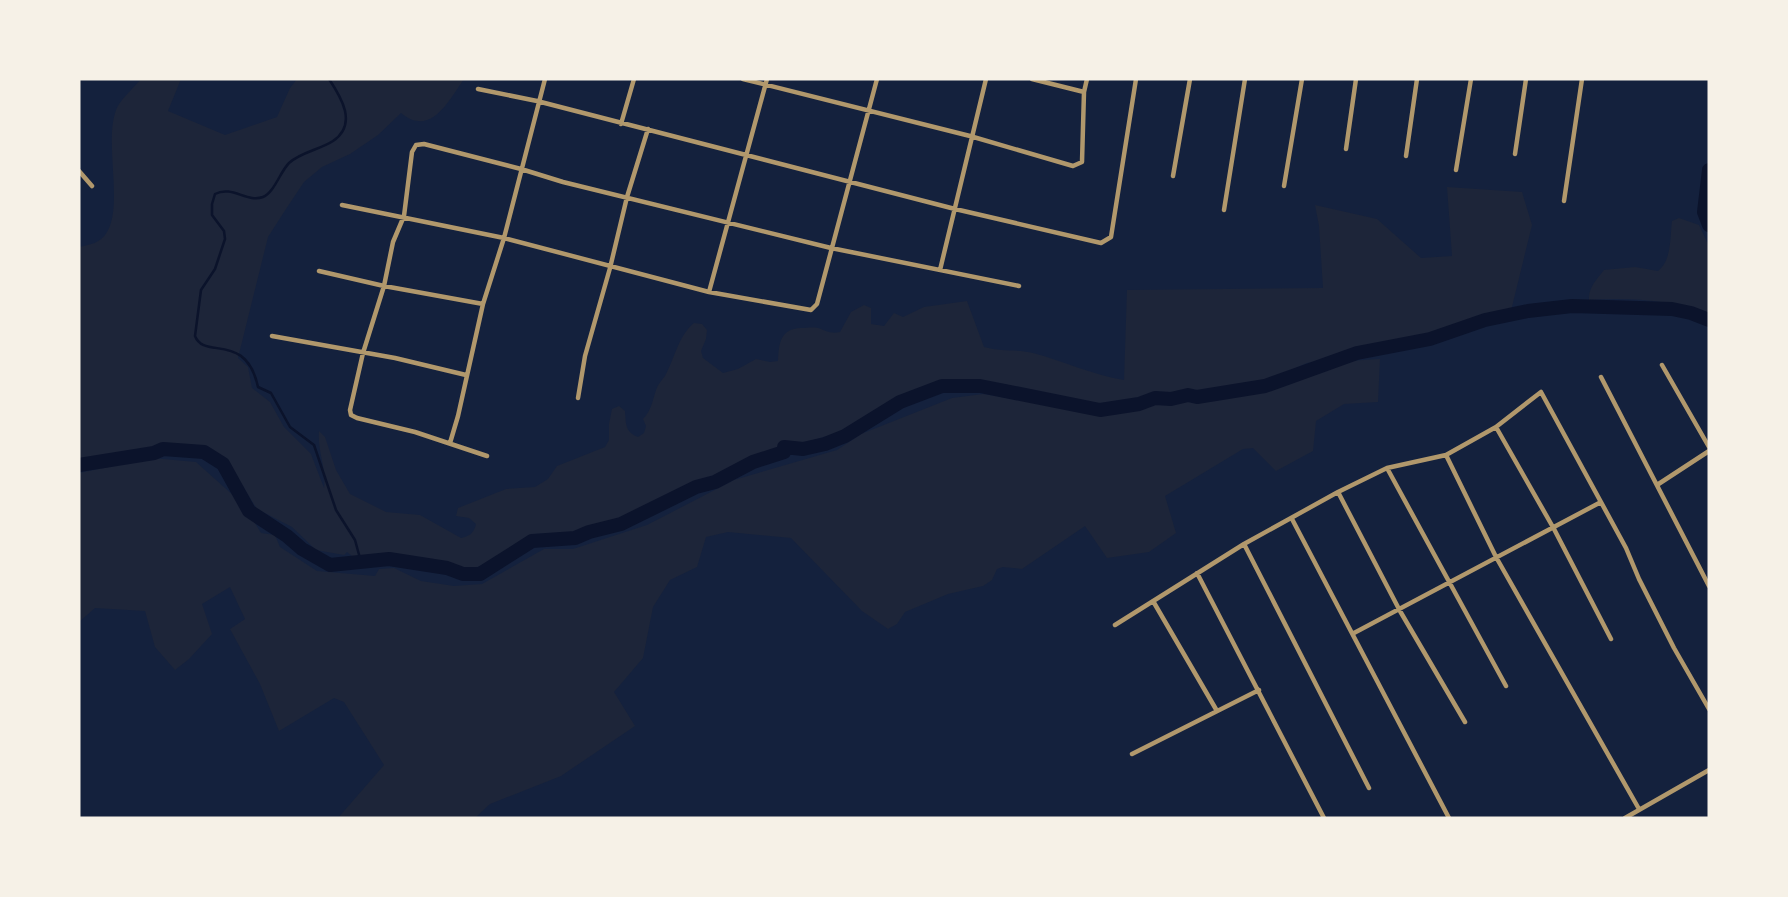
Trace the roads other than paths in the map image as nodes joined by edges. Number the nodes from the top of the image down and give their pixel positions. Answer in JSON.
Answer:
{"nodes":[{"id":1,"x":545,"y":79,"type":"edge"},
{"id":2,"x":634,"y":79,"type":"edge"},
{"id":3,"x":743,"y":79,"type":"edge"},
{"id":4,"x":877,"y":79,"type":"edge"},
{"id":5,"x":986,"y":79,"type":"edge"},
{"id":6,"x":1032,"y":79,"type":"edge"},
{"id":7,"x":1087,"y":79,"type":"edge"},
{"id":8,"x":1136,"y":79,"type":"edge"},
{"id":9,"x":1190,"y":79,"type":"edge"},
{"id":10,"x":1245,"y":79,"type":"edge"},
{"id":11,"x":1301,"y":79,"type":"edge"},
{"id":12,"x":1356,"y":79,"type":"edge"},
{"id":13,"x":1417,"y":79,"type":"edge"},
{"id":14,"x":1471,"y":79,"type":"edge"},
{"id":15,"x":1526,"y":79,"type":"edge"},
{"id":16,"x":1582,"y":79,"type":"edge"},
{"id":17,"x":766,"y":82,"type":"edge"},
{"id":18,"x":478,"y":89,"type":"dead end"},
{"id":19,"x":1084,"y":92,"type":"junction"},
{"id":20,"x":537,"y":101,"type":"junction"},
{"id":21,"x":869,"y":112,"type":"junction"},
{"id":22,"x":621,"y":124,"type":"junction"},
{"id":23,"x":648,"y":129,"type":"junction"},
{"id":24,"x":970,"y":136,"type":"junction"},
{"id":25,"x":1346,"y":149,"type":"dead end"},
{"id":26,"x":746,"y":154,"type":"junction"},
{"id":27,"x":1515,"y":154,"type":"dead end"},
{"id":28,"x":1406,"y":156,"type":"dead end"},
{"id":29,"x":521,"y":169,"type":"junction"},
{"id":30,"x":1456,"y":170,"type":"dead end"},
{"id":31,"x":79,"y":171,"type":"edge"},
{"id":32,"x":1173,"y":176,"type":"dead end"},
{"id":33,"x":849,"y":181,"type":"junction"},
{"id":34,"x":92,"y":186,"type":"dead end"},
{"id":35,"x":1284,"y":186,"type":"dead end"},
{"id":36,"x":627,"y":197,"type":"junction"},
{"id":37,"x":1564,"y":201,"type":"dead end"},
{"id":38,"x":342,"y":205,"type":"dead end"},
{"id":39,"x":955,"y":209,"type":"junction"},
{"id":40,"x":1224,"y":210,"type":"dead end"},
{"id":41,"x":404,"y":216,"type":"junction"},
{"id":42,"x":727,"y":223,"type":"junction"},
{"id":43,"x":504,"y":238,"type":"junction"},
{"id":44,"x":831,"y":248,"type":"junction"},
{"id":45,"x":611,"y":268,"type":"junction"},
{"id":46,"x":940,"y":270,"type":"junction"},
{"id":47,"x":319,"y":271,"type":"dead end"},
{"id":48,"x":384,"y":286,"type":"junction"},
{"id":49,"x":1018,"y":286,"type":"dead end"},
{"id":50,"x":709,"y":292,"type":"junction"},
{"id":51,"x":483,"y":304,"type":"junction"},
{"id":52,"x":272,"y":336,"type":"dead end"},
{"id":53,"x":363,"y":353,"type":"junction"},
{"id":54,"x":1662,"y":365,"type":"dead end"},
{"id":55,"x":466,"y":375,"type":"junction"},
{"id":56,"x":1601,"y":377,"type":"dead end"},
{"id":57,"x":578,"y":398,"type":"dead end"},
{"id":58,"x":1496,"y":427,"type":"junction"},
{"id":59,"x":450,"y":444,"type":"junction"},
{"id":60,"x":1709,"y":449,"type":"edge"},
{"id":61,"x":1446,"y":455,"type":"junction"},
{"id":62,"x":487,"y":456,"type":"dead end"},
{"id":63,"x":1387,"y":468,"type":"junction"},
{"id":64,"x":1657,"y":485,"type":"junction"},
{"id":65,"x":1338,"y":492,"type":"junction"},
{"id":66,"x":1601,"y":502,"type":"junction"},
{"id":67,"x":1292,"y":519,"type":"junction"},
{"id":68,"x":1554,"y":529,"type":"junction"},
{"id":69,"x":1244,"y":544,"type":"junction"},
{"id":70,"x":1496,"y":557,"type":"junction"},
{"id":71,"x":1197,"y":573,"type":"junction"},
{"id":72,"x":1451,"y":583,"type":"junction"},
{"id":73,"x":1709,"y":586,"type":"edge"},
{"id":74,"x":1153,"y":601,"type":"junction"},
{"id":75,"x":1400,"y":611,"type":"junction"},
{"id":76,"x":1115,"y":625,"type":"dead end"},
{"id":77,"x":1354,"y":634,"type":"junction"},
{"id":78,"x":1611,"y":639,"type":"dead end"},
{"id":79,"x":1506,"y":686,"type":"dead end"},
{"id":80,"x":1259,"y":690,"type":"junction"},
{"id":81,"x":1709,"y":709,"type":"edge"},
{"id":82,"x":1217,"y":711,"type":"junction"},
{"id":83,"x":1465,"y":722,"type":"dead end"},
{"id":84,"x":1132,"y":754,"type":"dead end"},
{"id":85,"x":1709,"y":770,"type":"edge"},
{"id":86,"x":1369,"y":788,"type":"dead end"},
{"id":87,"x":1639,"y":809,"type":"junction"},
{"id":88,"x":1324,"y":818,"type":"edge"},
{"id":89,"x":1449,"y":818,"type":"edge"},
{"id":90,"x":1625,"y":818,"type":"edge"}],
"edges":[{"from":1,"to":20,"type":"street"},
{"from":2,"to":22,"type":"street"},
{"from":3,"to":17,"type":"street"},
{"from":4,"to":21,"type":"street"},
{"from":5,"to":24,"type":"street"},
{"from":6,"to":19,"type":"street"},
{"from":7,"to":19,"type":"street"},
{"from":8,"to":39,"type":"street"},
{"from":9,"to":32,"type":"street"},
{"from":10,"to":40,"type":"street"},
{"from":11,"to":35,"type":"street"},
{"from":12,"to":25,"type":"street"},
{"from":13,"to":28,"type":"street"},
{"from":14,"to":30,"type":"street"},
{"from":15,"to":27,"type":"street"},
{"from":16,"to":37,"type":"street"},
{"from":17,"to":21,"type":"street"},
{"from":17,"to":26,"type":"street"},
{"from":18,"to":20,"type":"street"},
{"from":19,"to":24,"type":"street"},
{"from":20,"to":22,"type":"street"},
{"from":20,"to":29,"type":"street"},
{"from":21,"to":24,"type":"street"},
{"from":21,"to":33,"type":"street"},
{"from":22,"to":23,"type":"street"},
{"from":23,"to":26,"type":"street"},
{"from":23,"to":36,"type":"street"},
{"from":24,"to":39,"type":"street"},
{"from":26,"to":33,"type":"street"},
{"from":26,"to":42,"type":"street"},
{"from":29,"to":36,"type":"street"},
{"from":29,"to":41,"type":"street"},
{"from":29,"to":43,"type":"street"},
{"from":31,"to":34,"type":"street"},
{"from":33,"to":39,"type":"street"},
{"from":33,"to":44,"type":"street"},
{"from":36,"to":42,"type":"street"},
{"from":36,"to":45,"type":"street"},
{"from":38,"to":41,"type":"street"},
{"from":39,"to":46,"type":"street"},
{"from":41,"to":43,"type":"street"},
{"from":41,"to":48,"type":"street"},
{"from":42,"to":44,"type":"street"},
{"from":42,"to":50,"type":"street"},
{"from":43,"to":45,"type":"street"},
{"from":43,"to":51,"type":"street"},
{"from":44,"to":46,"type":"street"},
{"from":44,"to":50,"type":"street"},
{"from":45,"to":50,"type":"street"},
{"from":45,"to":57,"type":"street"},
{"from":46,"to":49,"type":"street"},
{"from":47,"to":48,"type":"street"},
{"from":48,"to":51,"type":"street"},
{"from":48,"to":53,"type":"street"},
{"from":51,"to":55,"type":"street"},
{"from":52,"to":53,"type":"street"},
{"from":53,"to":55,"type":"street"},
{"from":53,"to":59,"type":"street"},
{"from":54,"to":60,"type":"street"},
{"from":55,"to":59,"type":"street"},
{"from":56,"to":64,"type":"street"},
{"from":58,"to":61,"type":"street"},
{"from":58,"to":66,"type":"street"},
{"from":58,"to":68,"type":"street"},
{"from":59,"to":62,"type":"street"},
{"from":60,"to":64,"type":"street"},
{"from":61,"to":63,"type":"street"},
{"from":61,"to":70,"type":"street"},
{"from":63,"to":65,"type":"street"},
{"from":63,"to":72,"type":"street"},
{"from":64,"to":73,"type":"street"},
{"from":65,"to":67,"type":"street"},
{"from":65,"to":75,"type":"street"},
{"from":66,"to":68,"type":"street"},
{"from":66,"to":81,"type":"street"},
{"from":67,"to":69,"type":"street"},
{"from":67,"to":77,"type":"street"},
{"from":68,"to":70,"type":"street"},
{"from":68,"to":78,"type":"street"},
{"from":69,"to":71,"type":"street"},
{"from":69,"to":86,"type":"street"},
{"from":70,"to":72,"type":"street"},
{"from":70,"to":87,"type":"street"},
{"from":71,"to":74,"type":"street"},
{"from":71,"to":80,"type":"street"},
{"from":72,"to":75,"type":"street"},
{"from":72,"to":79,"type":"street"},
{"from":74,"to":76,"type":"street"},
{"from":74,"to":82,"type":"street"},
{"from":75,"to":77,"type":"street"},
{"from":75,"to":83,"type":"street"},
{"from":77,"to":89,"type":"street"},
{"from":80,"to":82,"type":"street"},
{"from":80,"to":88,"type":"street"},
{"from":82,"to":84,"type":"street"},
{"from":85,"to":87,"type":"street"},
{"from":87,"to":90,"type":"street"}]}
